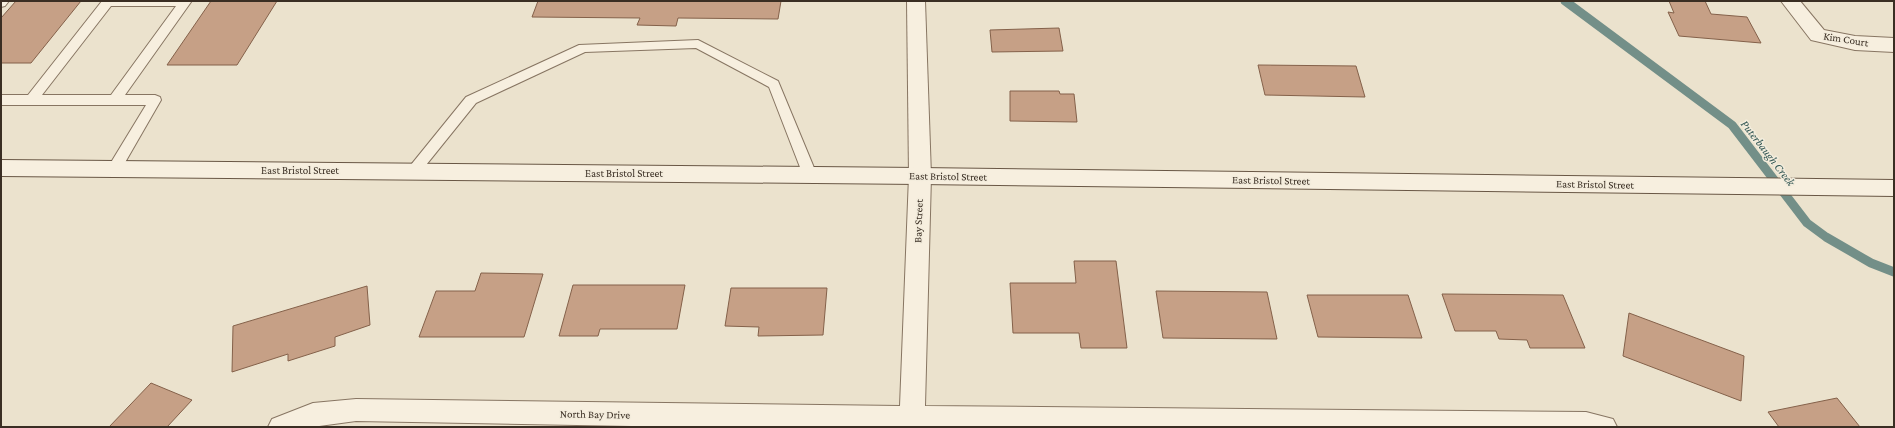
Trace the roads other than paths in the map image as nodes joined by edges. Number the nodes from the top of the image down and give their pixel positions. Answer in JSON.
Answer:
{"nodes":[{"id":1,"x":916,"y":1,"type":"edge"},
{"id":2,"x":1790,"y":1,"type":"edge"},
{"id":3,"x":1894,"y":45,"type":"edge"},
{"id":4,"x":1,"y":100,"type":"edge"},
{"id":5,"x":31,"y":100,"type":"junction"},
{"id":6,"x":115,"y":100,"type":"junction"},
{"id":7,"x":1,"y":168,"type":"edge"},
{"id":8,"x":114,"y":169,"type":"junction"},
{"id":9,"x":413,"y":171,"type":"junction"},
{"id":10,"x":810,"y":175,"type":"junction"},
{"id":11,"x":920,"y":176,"type":"junction"},
{"id":12,"x":1894,"y":188,"type":"edge"},
{"id":13,"x":912,"y":418,"type":"junction"},
{"id":14,"x":716,"y":421,"type":"edge"},
{"id":15,"x":1203,"y":423,"type":"edge"},
{"id":16,"x":282,"y":427,"type":"edge"},
{"id":17,"x":1604,"y":427,"type":"edge"}],
"edges":[{"from":1,"to":11,"type":"main road","name":"Bay Street"},
{"from":2,"to":3,"type":"main road","name":"Kim Court"},
{"from":4,"to":5,"type":"lane"},
{"from":5,"to":6,"type":"lane"},
{"from":5,"to":6,"type":"lane"},
{"from":6,"to":8,"type":"lane"},
{"from":7,"to":8,"type":"main road","name":"East Bristol Street"},
{"from":8,"to":9,"type":"main road","name":"East Bristol Street"},
{"from":9,"to":10,"type":"main road","name":"East Bristol Street"},
{"from":9,"to":10,"type":"lane"},
{"from":10,"to":11,"type":"main road","name":"East Bristol Street"},
{"from":11,"to":12,"type":"main road","name":"East Bristol Street"},
{"from":11,"to":13,"type":"main road","name":"Bay Street"},
{"from":13,"to":14,"type":"main road","name":"North Bay Drive"},
{"from":13,"to":15,"type":"main road","name":"North Bay Drive"},
{"from":14,"to":16,"type":"main road","name":"North Bay Drive"},
{"from":15,"to":17,"type":"main road","name":"North Bay Drive"}]}
